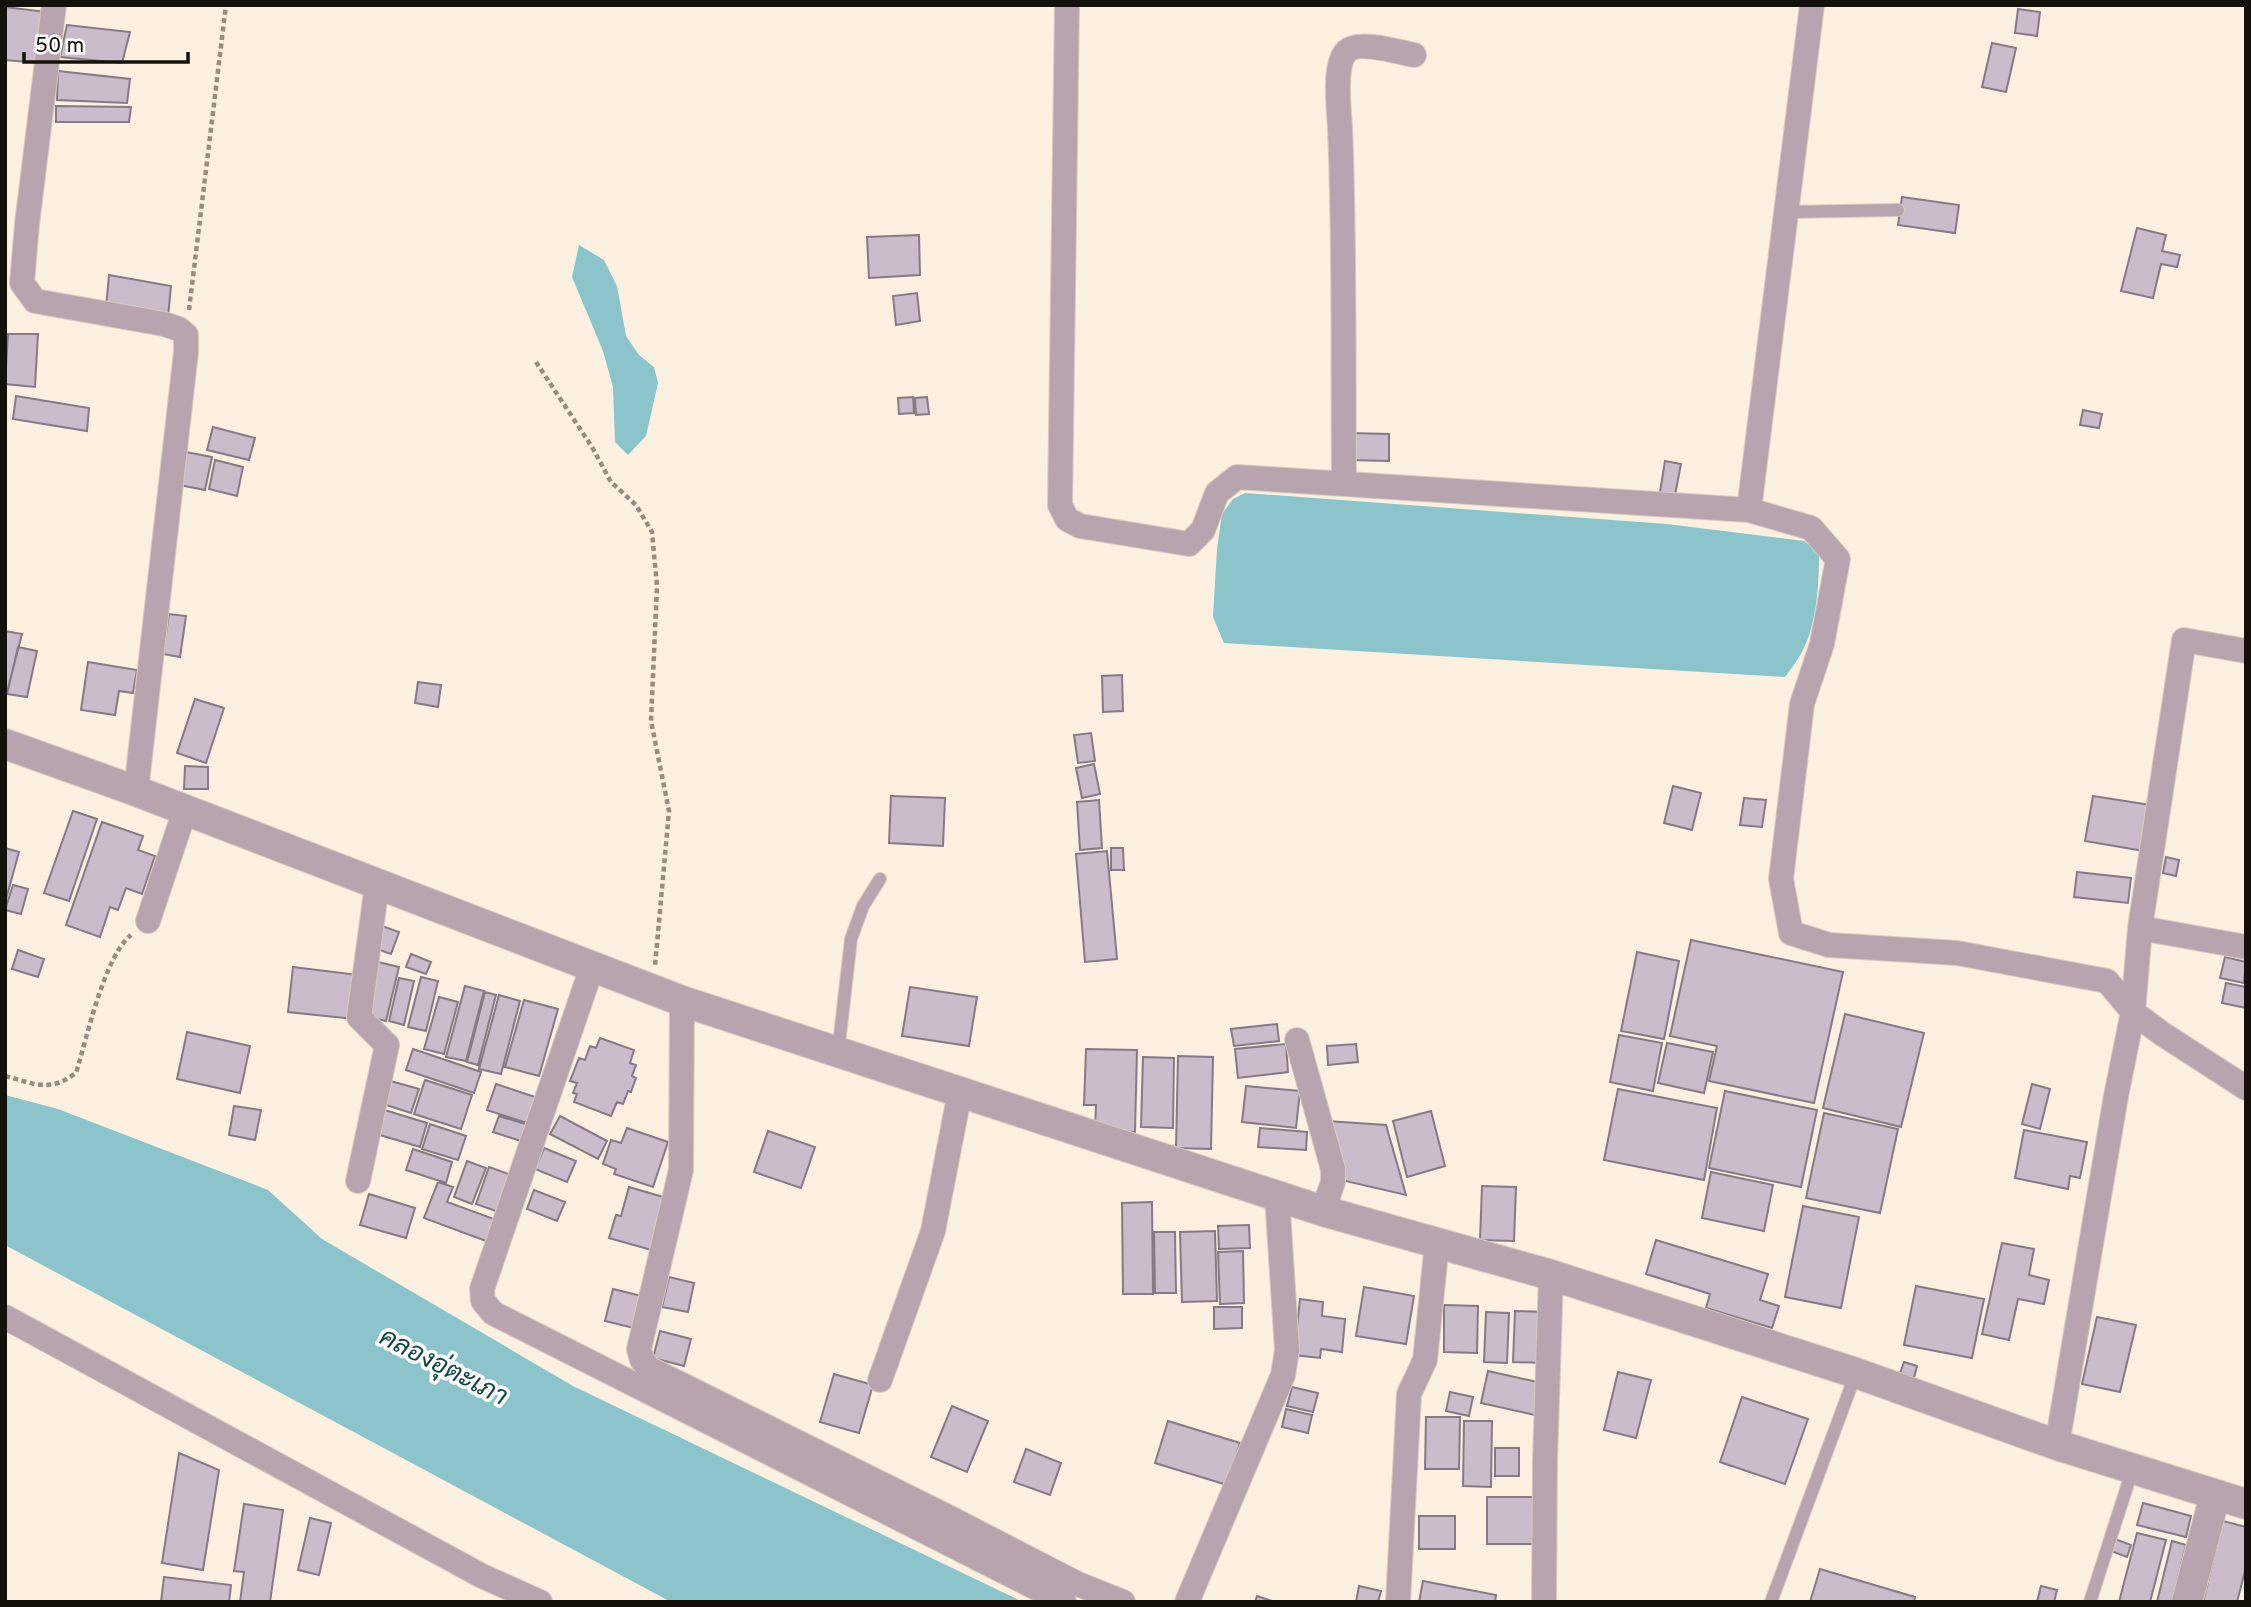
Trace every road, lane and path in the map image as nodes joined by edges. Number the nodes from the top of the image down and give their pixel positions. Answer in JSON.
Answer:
{"nodes":[{"id":1,"x":54,"y":5,"type":"edge"},
{"id":2,"x":226,"y":5,"type":"edge"},
{"id":3,"x":1067,"y":5,"type":"edge"},
{"id":4,"x":1812,"y":5,"type":"edge"},
{"id":5,"x":1414,"y":55,"type":"dead end"},
{"id":6,"x":1898,"y":210,"type":"dead end"},
{"id":7,"x":1786,"y":212,"type":"junction"},
{"id":8,"x":186,"y":335,"type":"junction"},
{"id":9,"x":536,"y":362,"type":"dead end"},
{"id":10,"x":1344,"y":484,"type":"junction"},
{"id":11,"x":1749,"y":510,"type":"junction"},
{"id":12,"x":2246,"y":651,"type":"edge"},
{"id":13,"x":5,"y":744,"type":"edge"},
{"id":14,"x":136,"y":791,"type":"junction"},
{"id":15,"x":185,"y":810,"type":"junction"},
{"id":16,"x":880,"y":879,"type":"dead end"},
{"id":17,"x":377,"y":885,"type":"junction"},
{"id":18,"x":148,"y":921,"type":"joint"},
{"id":19,"x":2140,"y":928,"type":"junction"},
{"id":20,"x":2246,"y":947,"type":"edge"},
{"id":21,"x":592,"y":967,"type":"junction"},
{"id":22,"x":653,"y":989,"type":"junction"},
{"id":23,"x":682,"y":1001,"type":"junction"},
{"id":24,"x":2133,"y":1012,"type":"junction"},
{"id":25,"x":1297,"y":1040,"type":"dead end"},
{"id":26,"x":838,"y":1053,"type":"junction"},
{"id":27,"x":5,"y":1076,"type":"edge"},
{"id":28,"x":2246,"y":1088,"type":"edge"},
{"id":29,"x":960,"y":1092,"type":"junction"},
{"id":30,"x":358,"y":1181,"type":"dead end"},
{"id":31,"x":1277,"y":1196,"type":"junction"},
{"id":32,"x":1323,"y":1211,"type":"junction"},
{"id":33,"x":1437,"y":1243,"type":"junction"},
{"id":34,"x":1551,"y":1275,"type":"junction"},
{"id":35,"x":5,"y":1317,"type":"edge"},
{"id":36,"x":1856,"y":1373,"type":"junction"},
{"id":37,"x":880,"y":1380,"type":"dead end"},
{"id":38,"x":2057,"y":1444,"type":"junction"},
{"id":39,"x":2133,"y":1468,"type":"junction"},
{"id":40,"x":2215,"y":1495,"type":"junction"},
{"id":41,"x":2246,"y":1504,"type":"edge"},
{"id":42,"x":540,"y":1602,"type":"edge"},
{"id":43,"x":1065,"y":1602,"type":"edge"},
{"id":44,"x":1123,"y":1602,"type":"edge"},
{"id":45,"x":1187,"y":1602,"type":"edge"},
{"id":46,"x":1398,"y":1602,"type":"edge"},
{"id":47,"x":1544,"y":1602,"type":"edge"},
{"id":48,"x":1771,"y":1602,"type":"edge"},
{"id":49,"x":2090,"y":1602,"type":"edge"},
{"id":50,"x":2187,"y":1602,"type":"edge"}],
"edges":[{"from":1,"to":8,"type":"street"},
{"from":2,"to":8,"type":"path"},
{"from":3,"to":10,"type":"street"},
{"from":4,"to":7,"type":"street"},
{"from":5,"to":10,"type":"street"},
{"from":6,"to":7,"type":"lane"},
{"from":7,"to":11,"type":"street"},
{"from":8,"to":14,"type":"street"},
{"from":9,"to":22,"type":"path"},
{"from":10,"to":11,"type":"street"},
{"from":11,"to":24,"type":"street"},
{"from":12,"to":19,"type":"street"},
{"from":13,"to":14,"type":"street"},
{"from":14,"to":15,"type":"street"},
{"from":15,"to":17,"type":"street"},
{"from":15,"to":18,"type":"street"},
{"from":16,"to":26,"type":"lane"},
{"from":17,"to":21,"type":"street"},
{"from":17,"to":30,"type":"street"},
{"from":18,"to":27,"type":"path"},
{"from":19,"to":20,"type":"street"},
{"from":19,"to":24,"type":"street"},
{"from":21,"to":22,"type":"street"},
{"from":21,"to":43,"type":"street"},
{"from":22,"to":23,"type":"street"},
{"from":23,"to":26,"type":"street"},
{"from":23,"to":44,"type":"street"},
{"from":24,"to":28,"type":"street"},
{"from":24,"to":38,"type":"street"},
{"from":25,"to":32,"type":"street"},
{"from":26,"to":29,"type":"street"},
{"from":29,"to":31,"type":"street"},
{"from":29,"to":37,"type":"street"},
{"from":31,"to":32,"type":"street"},
{"from":31,"to":45,"type":"street"},
{"from":32,"to":33,"type":"street"},
{"from":33,"to":34,"type":"street"},
{"from":33,"to":46,"type":"street"},
{"from":34,"to":36,"type":"street"},
{"from":34,"to":47,"type":"street"},
{"from":35,"to":42,"type":"street"},
{"from":36,"to":38,"type":"street"},
{"from":36,"to":48,"type":"lane"},
{"from":38,"to":39,"type":"street"},
{"from":39,"to":40,"type":"street"},
{"from":39,"to":49,"type":"lane"},
{"from":40,"to":41,"type":"street"},
{"from":40,"to":50,"type":"street"}]}
